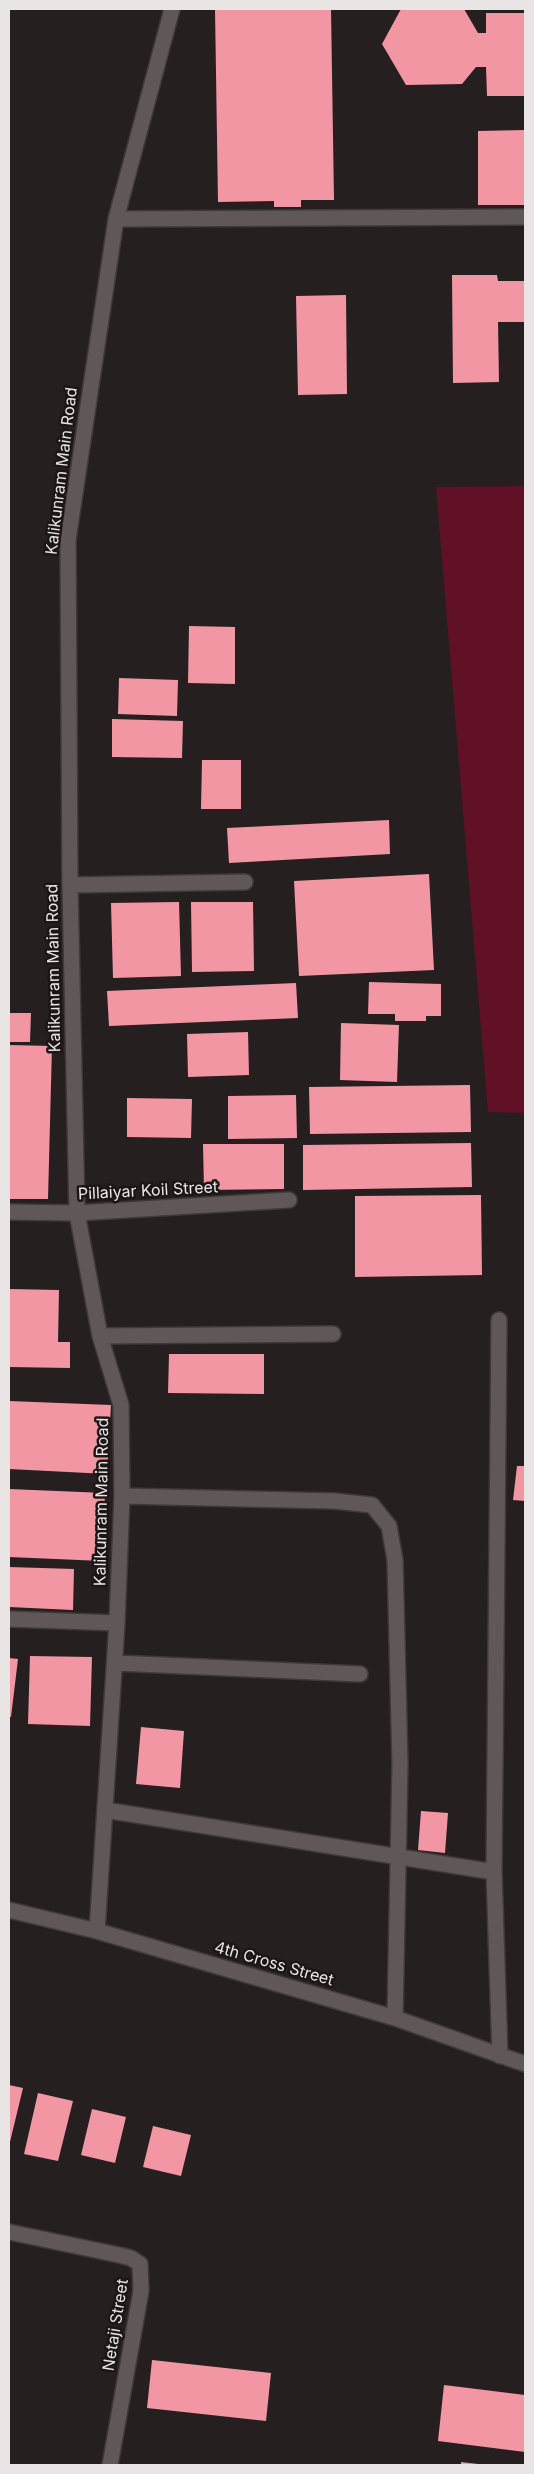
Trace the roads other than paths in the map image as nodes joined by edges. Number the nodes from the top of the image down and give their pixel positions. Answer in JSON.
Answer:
{"nodes":[{"id":1,"x":172,"y":9,"type":"edge"},
{"id":2,"x":525,"y":217,"type":"edge"},
{"id":3,"x":116,"y":219,"type":"junction"},
{"id":4,"x":246,"y":882,"type":"dead end"},
{"id":5,"x":70,"y":884,"type":"junction"},
{"id":6,"x":289,"y":1200,"type":"dead end"},
{"id":7,"x":9,"y":1212,"type":"edge"},
{"id":8,"x":77,"y":1213,"type":"junction"},
{"id":9,"x":499,"y":1320,"type":"dead end"},
{"id":10,"x":333,"y":1334,"type":"dead end"},
{"id":11,"x":100,"y":1336,"type":"junction"},
{"id":12,"x":122,"y":1496,"type":"junction"},
{"id":13,"x":9,"y":1619,"type":"edge"},
{"id":14,"x":118,"y":1623,"type":"junction"},
{"id":15,"x":116,"y":1663,"type":"junction"},
{"id":16,"x":360,"y":1674,"type":"dead end"},
{"id":17,"x":105,"y":1810,"type":"junction"},
{"id":18,"x":400,"y":1858,"type":"junction"},
{"id":19,"x":494,"y":1872,"type":"junction"},
{"id":20,"x":9,"y":1910,"type":"edge"},
{"id":21,"x":97,"y":1931,"type":"junction"},
{"id":22,"x":396,"y":2018,"type":"junction"},
{"id":23,"x":500,"y":2056,"type":"junction"},
{"id":24,"x":525,"y":2064,"type":"edge"},
{"id":25,"x":9,"y":2232,"type":"edge"},
{"id":26,"x":110,"y":2465,"type":"edge"}],
"edges":[{"from":1,"to":3,"type":"street","name":"Kalikunram Main Road"},
{"from":2,"to":3,"type":"street"},
{"from":3,"to":5,"type":"street","name":"Kalikunram Main Road"},
{"from":4,"to":5,"type":"street"},
{"from":5,"to":8,"type":"street","name":"Kalikunram Main Road"},
{"from":6,"to":8,"type":"street","name":"Pillaiyar Koil Street"},
{"from":7,"to":8,"type":"street","name":"Pillaiyar Koil Street"},
{"from":8,"to":11,"type":"street","name":"Kalikunram Main Road"},
{"from":9,"to":19,"type":"street"},
{"from":10,"to":11,"type":"street"},
{"from":11,"to":12,"type":"street","name":"Kalikunram Main Road"},
{"from":12,"to":14,"type":"street","name":"Kalikunram Main Road"},
{"from":12,"to":18,"type":"street"},
{"from":13,"to":14,"type":"street"},
{"from":14,"to":15,"type":"street","name":"Kalikunram Main Road"},
{"from":15,"to":16,"type":"street"},
{"from":15,"to":17,"type":"street","name":"Kalikunram Main Road"},
{"from":17,"to":18,"type":"street"},
{"from":17,"to":21,"type":"street","name":"Kalikunram Main Road"},
{"from":18,"to":19,"type":"street"},
{"from":18,"to":22,"type":"street"},
{"from":19,"to":23,"type":"street"},
{"from":20,"to":21,"type":"street","name":"4th Cross Street"},
{"from":21,"to":22,"type":"street","name":"4th Cross Street"},
{"from":22,"to":23,"type":"street","name":"4th Cross Street"},
{"from":23,"to":24,"type":"street","name":"4th Cross Street"},
{"from":25,"to":26,"type":"street","name":"Netaji Street"}]}
